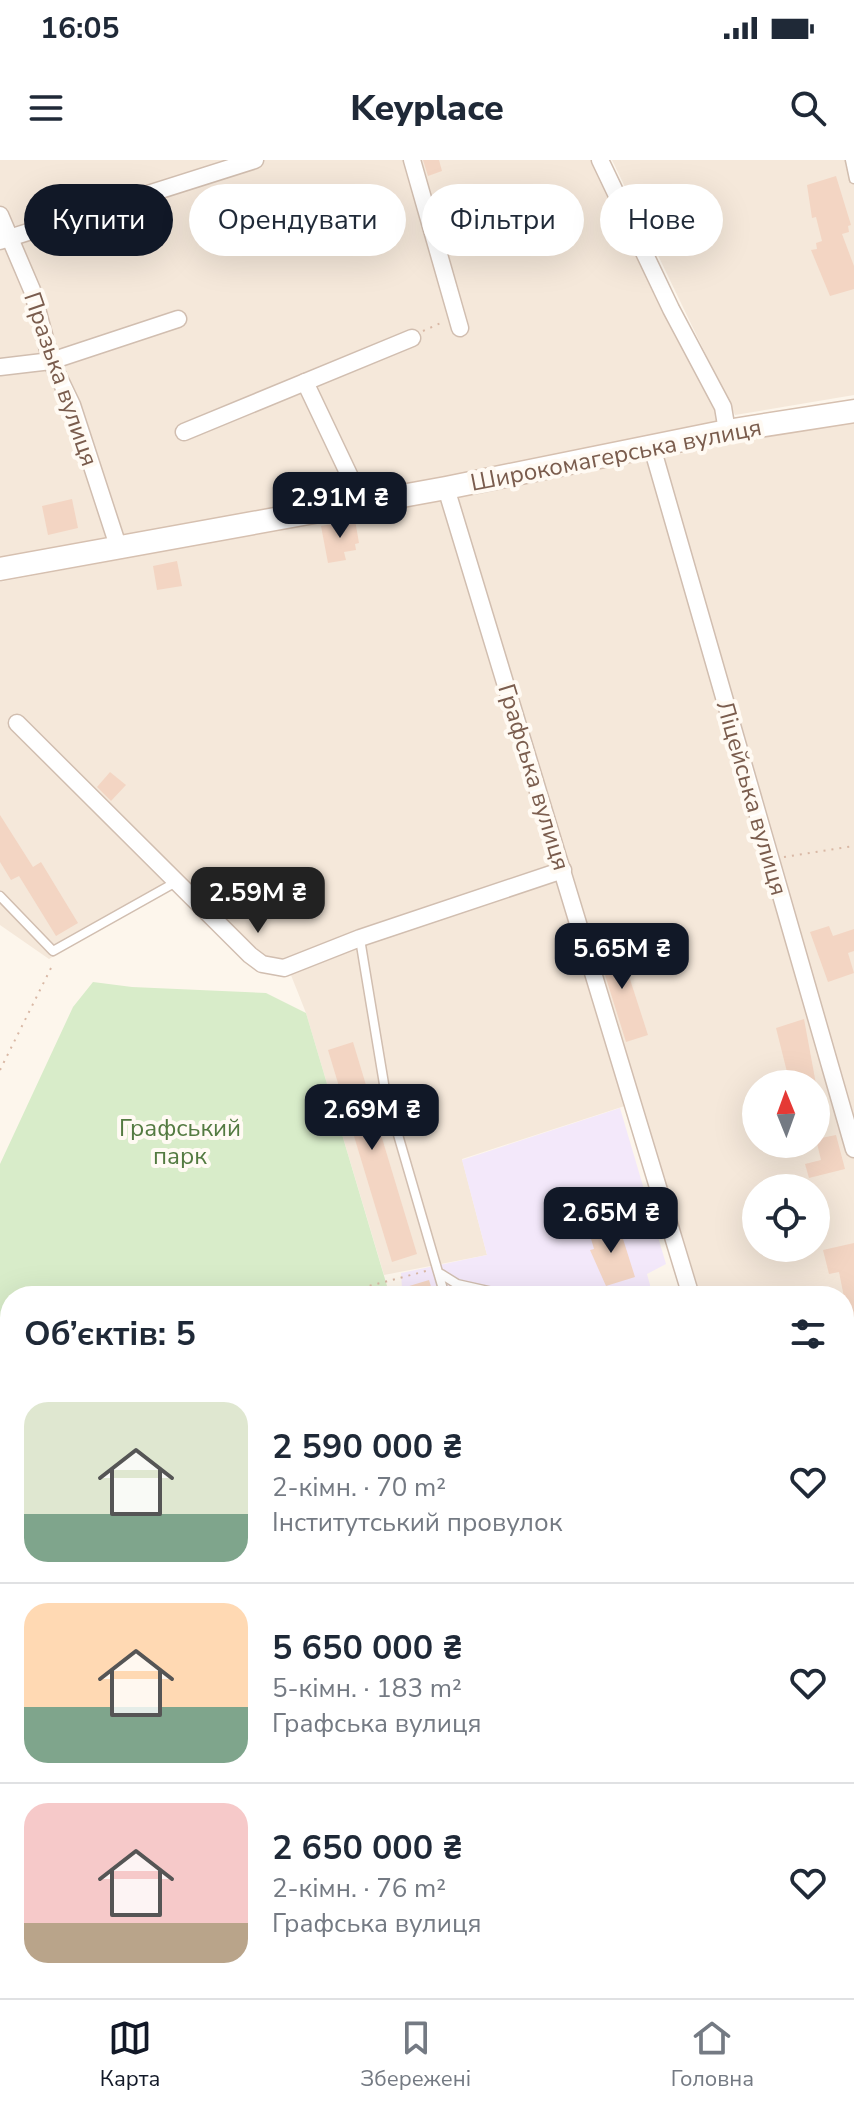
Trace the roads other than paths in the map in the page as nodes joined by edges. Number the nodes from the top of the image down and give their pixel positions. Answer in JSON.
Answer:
{"nodes":[{"id":1,"x":255,"y":160,"type":"edge"},
{"id":2,"x":412,"y":160,"type":"edge"},
{"id":3,"x":600,"y":160,"type":"edge"},
{"id":4,"x":850,"y":160,"type":"edge"},
{"id":5,"x":854,"y":179,"type":"edge"},
{"id":6,"x":0,"y":215,"type":"edge"},
{"id":7,"x":4,"y":241,"type":"edge"},
{"id":8,"x":178,"y":319,"type":"dead end"},
{"id":9,"x":459,"y":322,"type":"road end"},
{"id":10,"x":412,"y":338,"type":"road end"},
{"id":11,"x":51,"y":361,"type":"junction"},
{"id":12,"x":0,"y":367,"type":"edge"},
{"id":13,"x":305,"y":382,"type":"junction"},
{"id":14,"x":854,"y":411,"type":"edge"},
{"id":15,"x":727,"y":431,"type":"junction"},
{"id":16,"x":184,"y":432,"type":"dead end"},
{"id":17,"x":652,"y":447,"type":"junction"},
{"id":18,"x":446,"y":488,"type":"junction"},
{"id":19,"x":362,"y":502,"type":"junction"},
{"id":20,"x":118,"y":546,"type":"junction"},
{"id":21,"x":0,"y":569,"type":"edge"},
{"id":22,"x":17,"y":723,"type":"dead end"},
{"id":23,"x":563,"y":870,"type":"junction"},
{"id":24,"x":177,"y":881,"type":"junction"},
{"id":25,"x":0,"y":896,"type":"edge"},
{"id":26,"x":360,"y":938,"type":"junction"},
{"id":27,"x":854,"y":1149,"type":"edge"},
{"id":28,"x":440,"y":1271,"type":"junction"},
{"id":29,"x":443,"y":1286,"type":"edge"},
{"id":30,"x":466,"y":1286,"type":"edge"},
{"id":31,"x":688,"y":1286,"type":"edge"}],
"edges":[{"from":1,"to":7,"type":"street"},
{"from":2,"to":9,"type":"street"},
{"from":3,"to":15,"type":"street"},
{"from":4,"to":5,"type":"lane"},
{"from":6,"to":7,"type":"street","name":"Празька вулиця"},
{"from":7,"to":11,"type":"street","name":"Празька вулиця"},
{"from":8,"to":11,"type":"street"},
{"from":10,"to":13,"type":"street"},
{"from":11,"to":12,"type":"street"},
{"from":11,"to":20,"type":"street","name":"Празька вулиця"},
{"from":13,"to":16,"type":"street"},
{"from":13,"to":19,"type":"street"},
{"from":14,"to":15,"type":"street","name":"Широкомагерська вулиця"},
{"from":15,"to":17,"type":"street","name":"Широкомагерська вулиця"},
{"from":17,"to":18,"type":"street","name":"Широкомагерська вулиця"},
{"from":17,"to":27,"type":"street","name":"Ліцейська вулиця"},
{"from":18,"to":19,"type":"street","name":"Широкомагерська вулиця"},
{"from":18,"to":23,"type":"street","name":"Графська вулиця"},
{"from":19,"to":20,"type":"street","name":"Широкомагерська вулиця"},
{"from":20,"to":21,"type":"street","name":"Широкомагерська вулиця"},
{"from":22,"to":24,"type":"street"},
{"from":23,"to":26,"type":"street"},
{"from":23,"to":31,"type":"street","name":"Графська вулиця"},
{"from":24,"to":25,"type":"lane"},
{"from":24,"to":26,"type":"street"},
{"from":26,"to":28,"type":"lane"},
{"from":28,"to":29,"type":"lane"},
{"from":28,"to":30,"type":"lane"}]}
